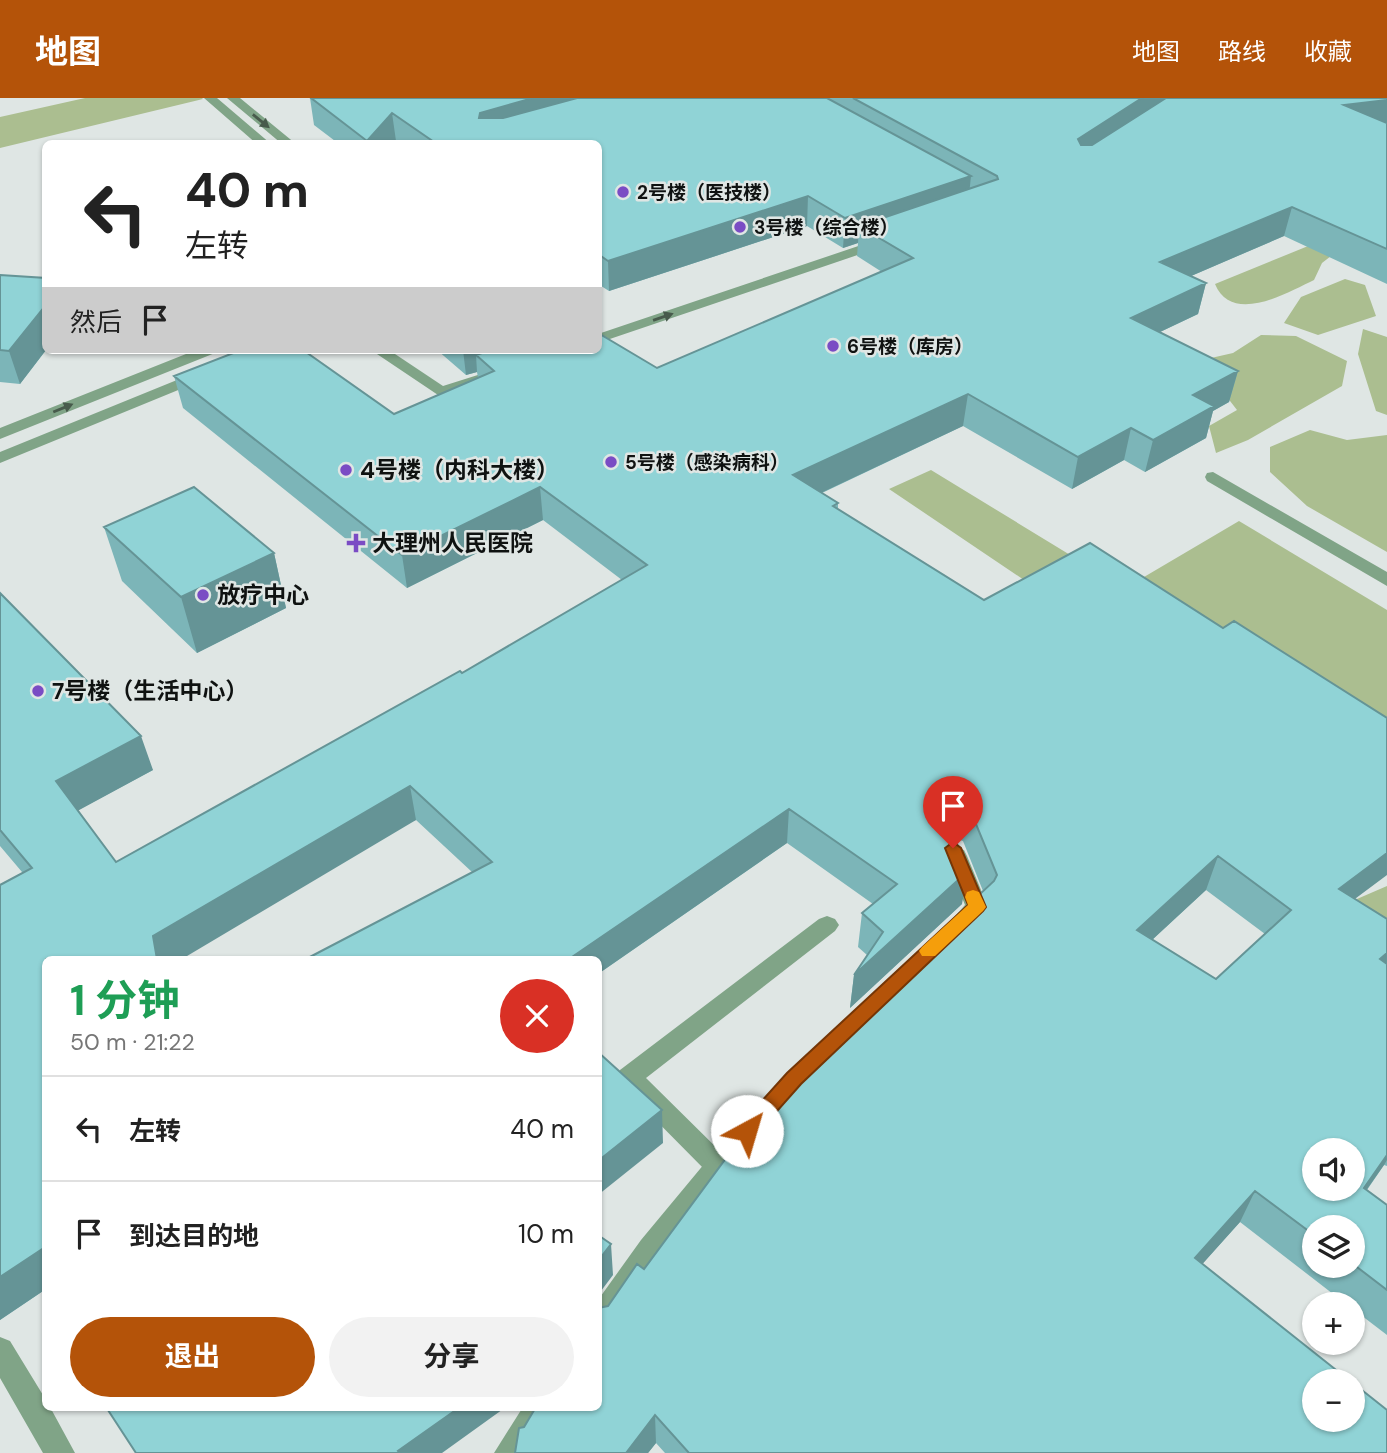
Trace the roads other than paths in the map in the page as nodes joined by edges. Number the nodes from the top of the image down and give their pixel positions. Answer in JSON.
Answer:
{"nodes":[{"id":1,"x":210,"y":98,"type":"edge"},
{"id":2,"x":233,"y":98,"type":"edge"},
{"id":3,"x":260,"y":140,"type":"edge"},
{"id":4,"x":285,"y":140,"type":"edge"},
{"id":5,"x":895,"y":237,"type":"edge"},
{"id":6,"x":602,"y":338,"type":"edge"},
{"id":7,"x":200,"y":354,"type":"edge"},
{"id":8,"x":385,"y":354,"type":"edge"},
{"id":9,"x":223,"y":365,"type":"edge"},
{"id":10,"x":491,"y":376,"type":"edge"},
{"id":11,"x":0,"y":434,"type":"edge"},
{"id":12,"x":0,"y":458,"type":"edge"},
{"id":13,"x":1213,"y":477,"type":"dead end"},
{"id":14,"x":1387,"y":580,"type":"edge"},
{"id":15,"x":953,"y":848,"type":"edge"},
{"id":16,"x":827,"y":925,"type":"dead end"},
{"id":17,"x":948,"y":934,"type":"edge"},
{"id":18,"x":776,"y":1096,"type":"edge"},
{"id":19,"x":718,"y":1166,"type":"junction"},
{"id":20,"x":602,"y":1318,"type":"edge"},
{"id":21,"x":0,"y":1351,"type":"edge"},
{"id":22,"x":538,"y":1411,"type":"edge"},
{"id":23,"x":60,"y":1453,"type":"edge"},
{"id":24,"x":509,"y":1453,"type":"edge"}],
"edges":[{"from":1,"to":3,"type":"street"},
{"from":2,"to":4,"type":"street","one_way":true},
{"from":6,"to":5,"type":"street","one_way":true},
{"from":11,"to":7,"type":"street","one_way":true},
{"from":8,"to":10,"type":"street"},
{"from":9,"to":12,"type":"street"},
{"from":13,"to":14,"type":"street"},
{"from":15,"to":17,"type":"street"},
{"from":16,"to":19,"type":"street"},
{"from":18,"to":19,"type":"street"},
{"from":19,"to":20,"type":"street"},
{"from":21,"to":23,"type":"street"},
{"from":22,"to":24,"type":"street"}]}
